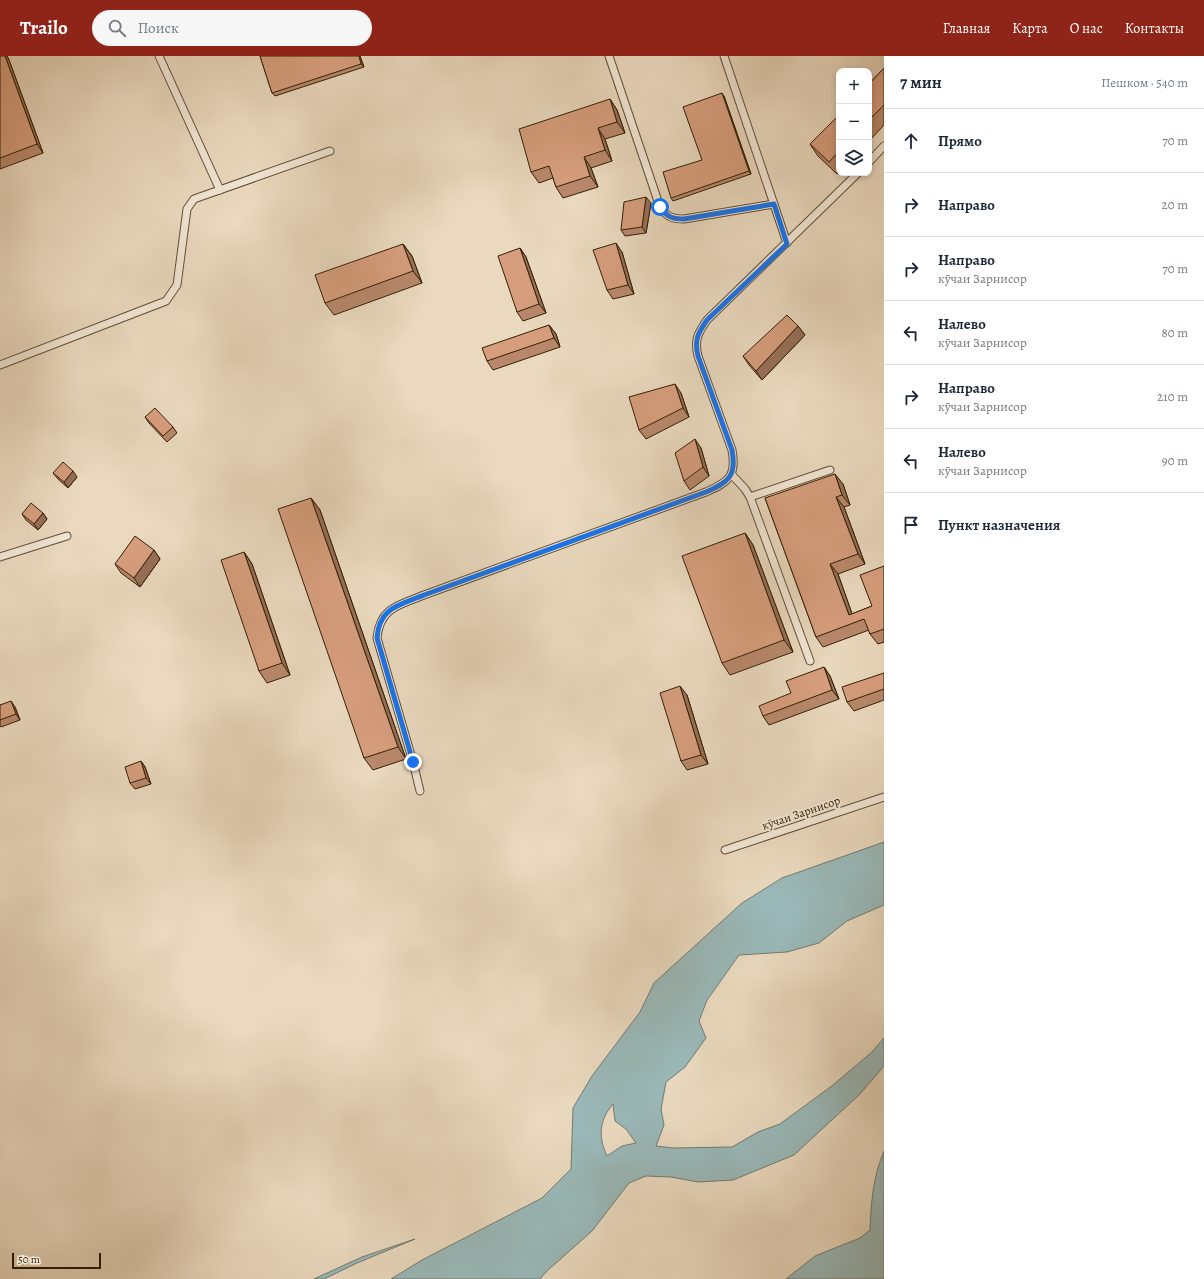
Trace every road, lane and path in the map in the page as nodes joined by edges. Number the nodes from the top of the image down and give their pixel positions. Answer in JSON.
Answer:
{"nodes":[{"id":1,"x":159,"y":56,"type":"edge"},
{"id":2,"x":609,"y":56,"type":"edge"},
{"id":3,"x":724,"y":56,"type":"edge"},
{"id":4,"x":884,"y":146,"type":"edge"},
{"id":5,"x":330,"y":151,"type":"dead end"},
{"id":6,"x":872,"y":159,"type":"edge"},
{"id":7,"x":855,"y":176,"type":"edge"},
{"id":8,"x":220,"y":190,"type":"junction"},
{"id":9,"x":774,"y":204,"type":"junction"},
{"id":10,"x":787,"y":244,"type":"junction"},
{"id":11,"x":0,"y":365,"type":"edge"},
{"id":12,"x":830,"y":470,"type":"dead end"},
{"id":13,"x":732,"y":475,"type":"junction"},
{"id":14,"x":750,"y":497,"type":"junction"},
{"id":15,"x":67,"y":536,"type":"dead end"},
{"id":16,"x":0,"y":557,"type":"edge"},
{"id":17,"x":810,"y":661,"type":"dead end"},
{"id":18,"x":420,"y":791,"type":"dead end"},
{"id":19,"x":884,"y":797,"type":"edge"},
{"id":20,"x":725,"y":850,"type":"dead end"}],
"edges":[{"from":1,"to":8,"type":"lane"},
{"from":2,"to":9,"type":"lane"},
{"from":3,"to":9,"type":"lane"},
{"from":4,"to":6,"type":"lane"},
{"from":5,"to":8,"type":"lane"},
{"from":7,"to":10,"type":"lane"},
{"from":8,"to":11,"type":"lane"},
{"from":9,"to":10,"type":"lane"},
{"from":10,"to":13,"type":"lane"},
{"from":12,"to":14,"type":"lane"},
{"from":13,"to":14,"type":"lane"},
{"from":13,"to":18,"type":"lane"},
{"from":14,"to":17,"type":"lane"},
{"from":15,"to":16,"type":"lane"},
{"from":19,"to":20,"type":"lane","name":"кӯчаи Зарнисор"}]}
